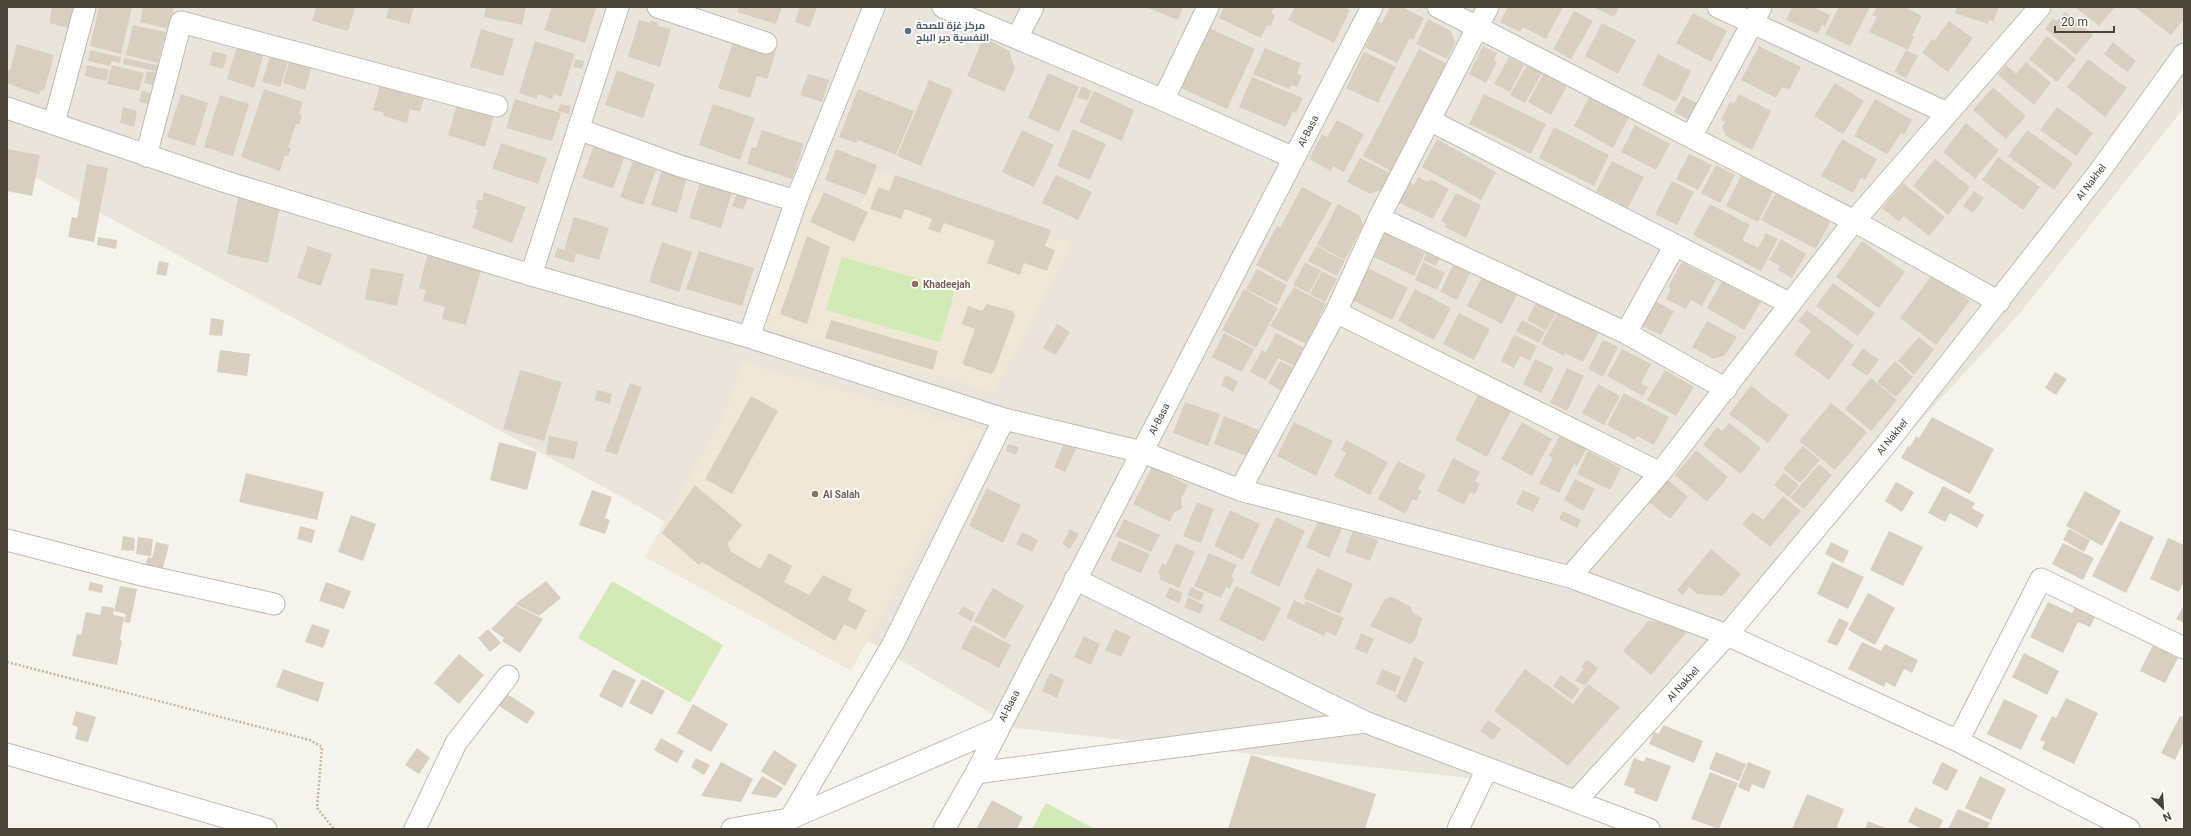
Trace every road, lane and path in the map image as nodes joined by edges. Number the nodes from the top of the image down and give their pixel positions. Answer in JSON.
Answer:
{"nodes":[{"id":1,"x":85,"y":7,"type":"edge"},
{"id":2,"x":618,"y":7,"type":"edge"},
{"id":3,"x":658,"y":7,"type":"edge"},
{"id":4,"x":874,"y":7,"type":"edge"},
{"id":5,"x":943,"y":7,"type":"edge"},
{"id":6,"x":1033,"y":7,"type":"edge"},
{"id":7,"x":1208,"y":7,"type":"edge"},
{"id":8,"x":1372,"y":7,"type":"edge"},
{"id":9,"x":1438,"y":7,"type":"edge"},
{"id":10,"x":1488,"y":7,"type":"edge"},
{"id":11,"x":1718,"y":7,"type":"edge"},
{"id":12,"x":2040,"y":7,"type":"edge"},
{"id":13,"x":1757,"y":15,"type":"edge"},
{"id":14,"x":1478,"y":27,"type":"junction"},
{"id":15,"x":1017,"y":38,"type":"junction"},
{"id":16,"x":766,"y":43,"type":"dead end"},
{"id":17,"x":2184,"y":54,"type":"edge"},
{"id":18,"x":1163,"y":100,"type":"junction"},
{"id":19,"x":497,"y":106,"type":"dead end"},
{"id":20,"x":7,"y":108,"type":"edge"},
{"id":21,"x":1947,"y":113,"type":"junction"},
{"id":22,"x":1431,"y":121,"type":"junction"},
{"id":23,"x":54,"y":124,"type":"junction"},
{"id":24,"x":578,"y":129,"type":"junction"},
{"id":25,"x":1691,"y":138,"type":"junction"},
{"id":26,"x":146,"y":156,"type":"junction"},
{"id":27,"x":1294,"y":158,"type":"junction"},
{"id":28,"x":796,"y":201,"type":"junction"},
{"id":29,"x":1379,"y":218,"type":"junction"},
{"id":30,"x":1854,"y":221,"type":"junction"},
{"id":31,"x":1675,"y":245,"type":"junction"},
{"id":32,"x":531,"y":275,"type":"junction"},
{"id":33,"x":1999,"y":302,"type":"junction"},
{"id":34,"x":1789,"y":303,"type":"junction"},
{"id":35,"x":1336,"y":312,"type":"junction"},
{"id":36,"x":1626,"y":333,"type":"junction"},
{"id":37,"x":749,"y":337,"type":"junction"},
{"id":38,"x":1726,"y":389,"type":"junction"},
{"id":39,"x":1004,"y":419,"type":"junction"},
{"id":40,"x":1142,"y":452,"type":"junction"},
{"id":41,"x":1660,"y":474,"type":"junction"},
{"id":42,"x":1240,"y":490,"type":"junction"},
{"id":43,"x":7,"y":540,"type":"edge"},
{"id":44,"x":1570,"y":576,"type":"junction"},
{"id":45,"x":1075,"y":579,"type":"junction"},
{"id":46,"x":274,"y":604,"type":"dead end"},
{"id":47,"x":1727,"y":635,"type":"junction"},
{"id":48,"x":2184,"y":648,"type":"edge"},
{"id":49,"x":7,"y":662,"type":"edge"},
{"id":50,"x":508,"y":676,"type":"dead end"},
{"id":51,"x":1365,"y":722,"type":"junction"},
{"id":52,"x":997,"y":729,"type":"junction"},
{"id":53,"x":1958,"y":741,"type":"junction"},
{"id":54,"x":7,"y":754,"type":"edge"},
{"id":55,"x":1487,"y":769,"type":"junction"},
{"id":56,"x":976,"y":772,"type":"junction"},
{"id":57,"x":1576,"y":800,"type":"junction"},
{"id":58,"x":787,"y":824,"type":"edge"},
{"id":59,"x":266,"y":829,"type":"edge"},
{"id":60,"x":334,"y":829,"type":"edge"},
{"id":61,"x":415,"y":829,"type":"edge"},
{"id":62,"x":732,"y":829,"type":"edge"},
{"id":63,"x":944,"y":829,"type":"edge"},
{"id":64,"x":1458,"y":829,"type":"edge"},
{"id":65,"x":1649,"y":829,"type":"edge"},
{"id":66,"x":2129,"y":829,"type":"edge"}],
"edges":[{"from":1,"to":23,"type":"street"},
{"from":2,"to":24,"type":"street"},
{"from":3,"to":16,"type":"street"},
{"from":4,"to":28,"type":"street"},
{"from":5,"to":15,"type":"street"},
{"from":6,"to":15,"type":"street"},
{"from":7,"to":18,"type":"street"},
{"from":8,"to":27,"type":"street","name":"Al-Basa"},
{"from":9,"to":14,"type":"street"},
{"from":10,"to":14,"type":"street"},
{"from":11,"to":13,"type":"street"},
{"from":12,"to":21,"type":"street"},
{"from":13,"to":21,"type":"street"},
{"from":13,"to":25,"type":"street"},
{"from":14,"to":22,"type":"street"},
{"from":14,"to":25,"type":"street"},
{"from":15,"to":18,"type":"street"},
{"from":17,"to":33,"type":"street","name":"Al Nakhel"},
{"from":18,"to":27,"type":"street"},
{"from":19,"to":26,"type":"street"},
{"from":20,"to":23,"type":"street"},
{"from":21,"to":30,"type":"street"},
{"from":22,"to":29,"type":"street"},
{"from":22,"to":31,"type":"street"},
{"from":23,"to":26,"type":"street"},
{"from":24,"to":28,"type":"street"},
{"from":24,"to":32,"type":"street"},
{"from":25,"to":30,"type":"street"},
{"from":26,"to":32,"type":"street"},
{"from":27,"to":40,"type":"street","name":"Al-Basa"},
{"from":28,"to":37,"type":"street"},
{"from":29,"to":35,"type":"street"},
{"from":29,"to":36,"type":"street"},
{"from":30,"to":33,"type":"street"},
{"from":30,"to":34,"type":"street"},
{"from":31,"to":34,"type":"street"},
{"from":31,"to":36,"type":"street"},
{"from":32,"to":37,"type":"street"},
{"from":33,"to":47,"type":"street","name":"Al Nakhel"},
{"from":34,"to":38,"type":"street"},
{"from":35,"to":41,"type":"street"},
{"from":35,"to":42,"type":"street"},
{"from":36,"to":38,"type":"street"},
{"from":37,"to":39,"type":"street"},
{"from":38,"to":41,"type":"street"},
{"from":39,"to":40,"type":"street"},
{"from":39,"to":58,"type":"street"},
{"from":40,"to":42,"type":"street"},
{"from":40,"to":45,"type":"street","name":"Al-Basa"},
{"from":41,"to":44,"type":"street"},
{"from":42,"to":44,"type":"street"},
{"from":43,"to":46,"type":"street"},
{"from":44,"to":47,"type":"street"},
{"from":45,"to":51,"type":"street"},
{"from":45,"to":52,"type":"street","name":"Al-Basa"},
{"from":47,"to":53,"type":"street"},
{"from":47,"to":57,"type":"street","name":"Al Nakhel"},
{"from":48,"to":53,"type":"street"},
{"from":49,"to":60,"type":"path"},
{"from":50,"to":61,"type":"street"},
{"from":51,"to":55,"type":"street"},
{"from":51,"to":56,"type":"street"},
{"from":52,"to":56,"type":"street","name":"Al-Basa"},
{"from":52,"to":58,"type":"street"},
{"from":53,"to":66,"type":"street"},
{"from":54,"to":59,"type":"street"},
{"from":55,"to":57,"type":"street"},
{"from":55,"to":64,"type":"street"},
{"from":56,"to":63,"type":"street","name":"Al-Basa"},
{"from":57,"to":65,"type":"street"},
{"from":58,"to":62,"type":"street"}]}
